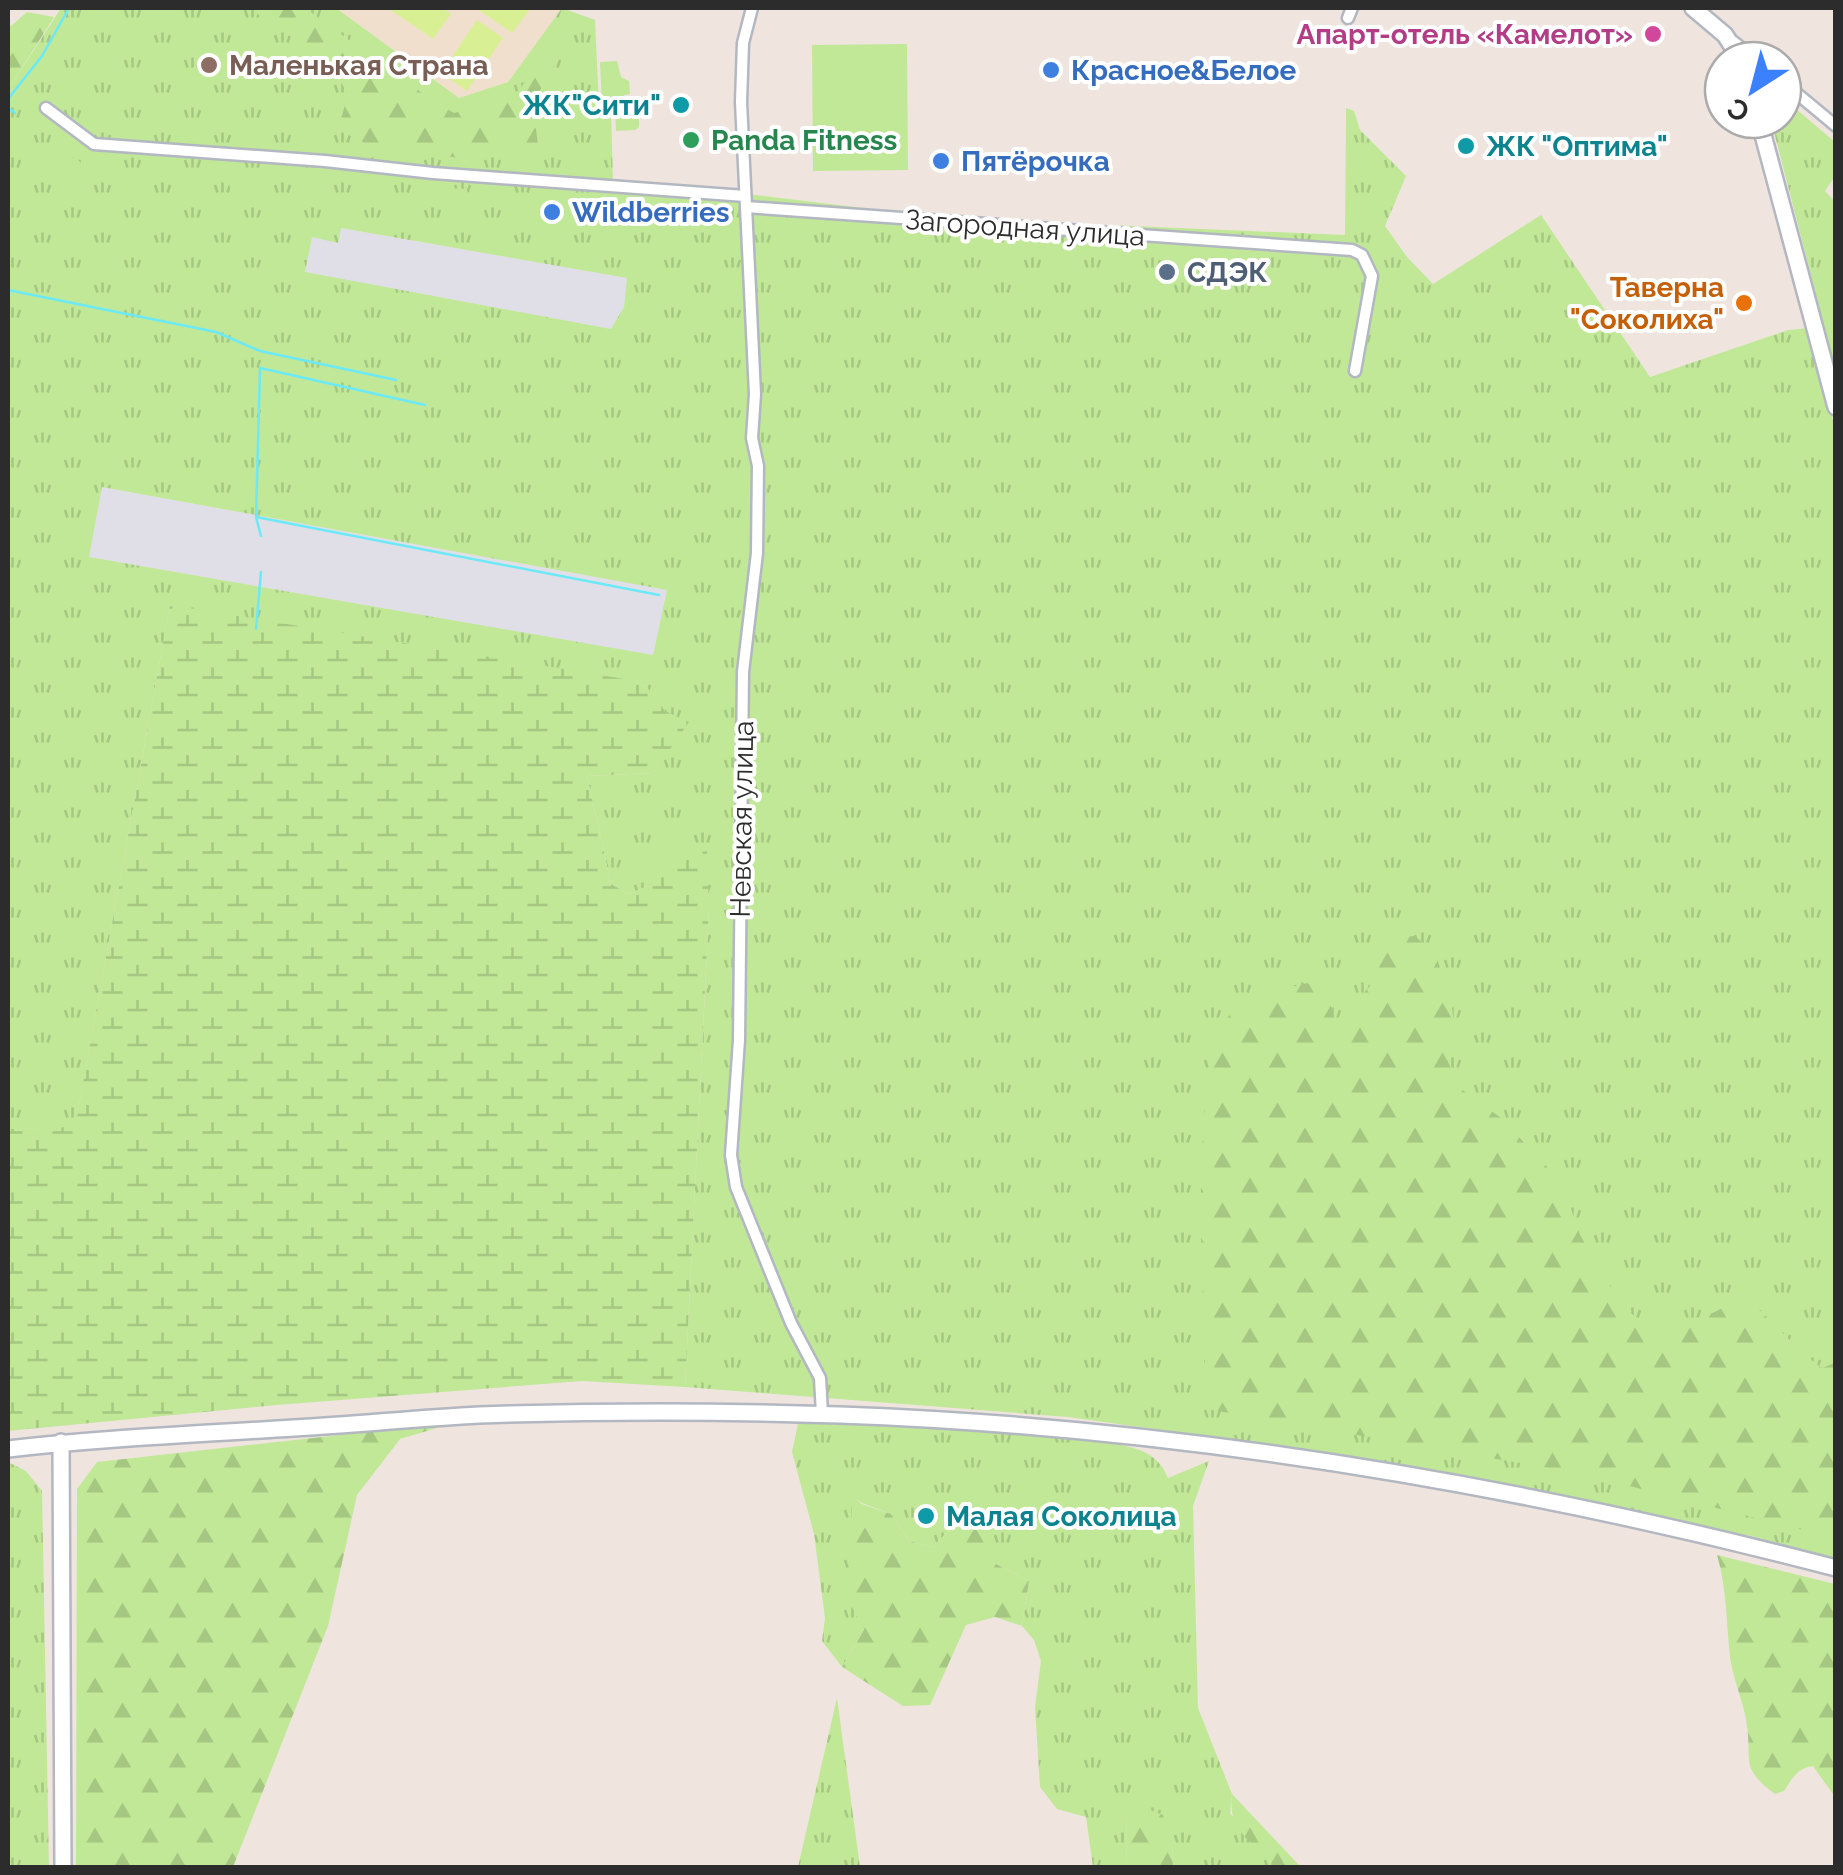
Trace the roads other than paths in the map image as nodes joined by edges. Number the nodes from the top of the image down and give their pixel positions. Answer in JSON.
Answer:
{"nodes":[{"id":1,"x":752,"y":8,"type":"edge"},
{"id":2,"x":1693,"y":8,"type":"edge"},
{"id":3,"x":1725,"y":35,"type":"junction"},
{"id":4,"x":1728,"y":40,"type":"edge"},
{"id":5,"x":1731,"y":40,"type":"edge"},
{"id":6,"x":1803,"y":99,"type":"edge"},
{"id":7,"x":46,"y":108,"type":"dead end"},
{"id":8,"x":1836,"y":126,"type":"edge"},
{"id":9,"x":1764,"y":140,"type":"edge"},
{"id":10,"x":745,"y":201,"type":"junction"},
{"id":11,"x":1355,"y":372,"type":"dead end"},
{"id":12,"x":1836,"y":407,"type":"edge"},
{"id":13,"x":822,"y":1414,"type":"junction"},
{"id":14,"x":62,"y":1442,"type":"junction"},
{"id":15,"x":8,"y":1449,"type":"edge"},
{"id":16,"x":1836,"y":1568,"type":"edge"},
{"id":17,"x":63,"y":1868,"type":"edge"}],
"edges":[{"from":1,"to":10,"type":"street","name":"Невская улица"},
{"from":2,"to":3,"type":"street"},
{"from":3,"to":4,"type":"street"},
{"from":3,"to":5,"type":"street"},
{"from":6,"to":8,"type":"street"},
{"from":7,"to":10,"type":"street","name":"Загородная улица"},
{"from":9,"to":12,"type":"street"},
{"from":10,"to":11,"type":"street","name":"Загородная улица"},
{"from":10,"to":13,"type":"street","name":"Невская улица"},
{"from":13,"to":14,"type":"street"},
{"from":13,"to":16,"type":"street"},
{"from":14,"to":15,"type":"street"},
{"from":14,"to":17,"type":"street"}]}
